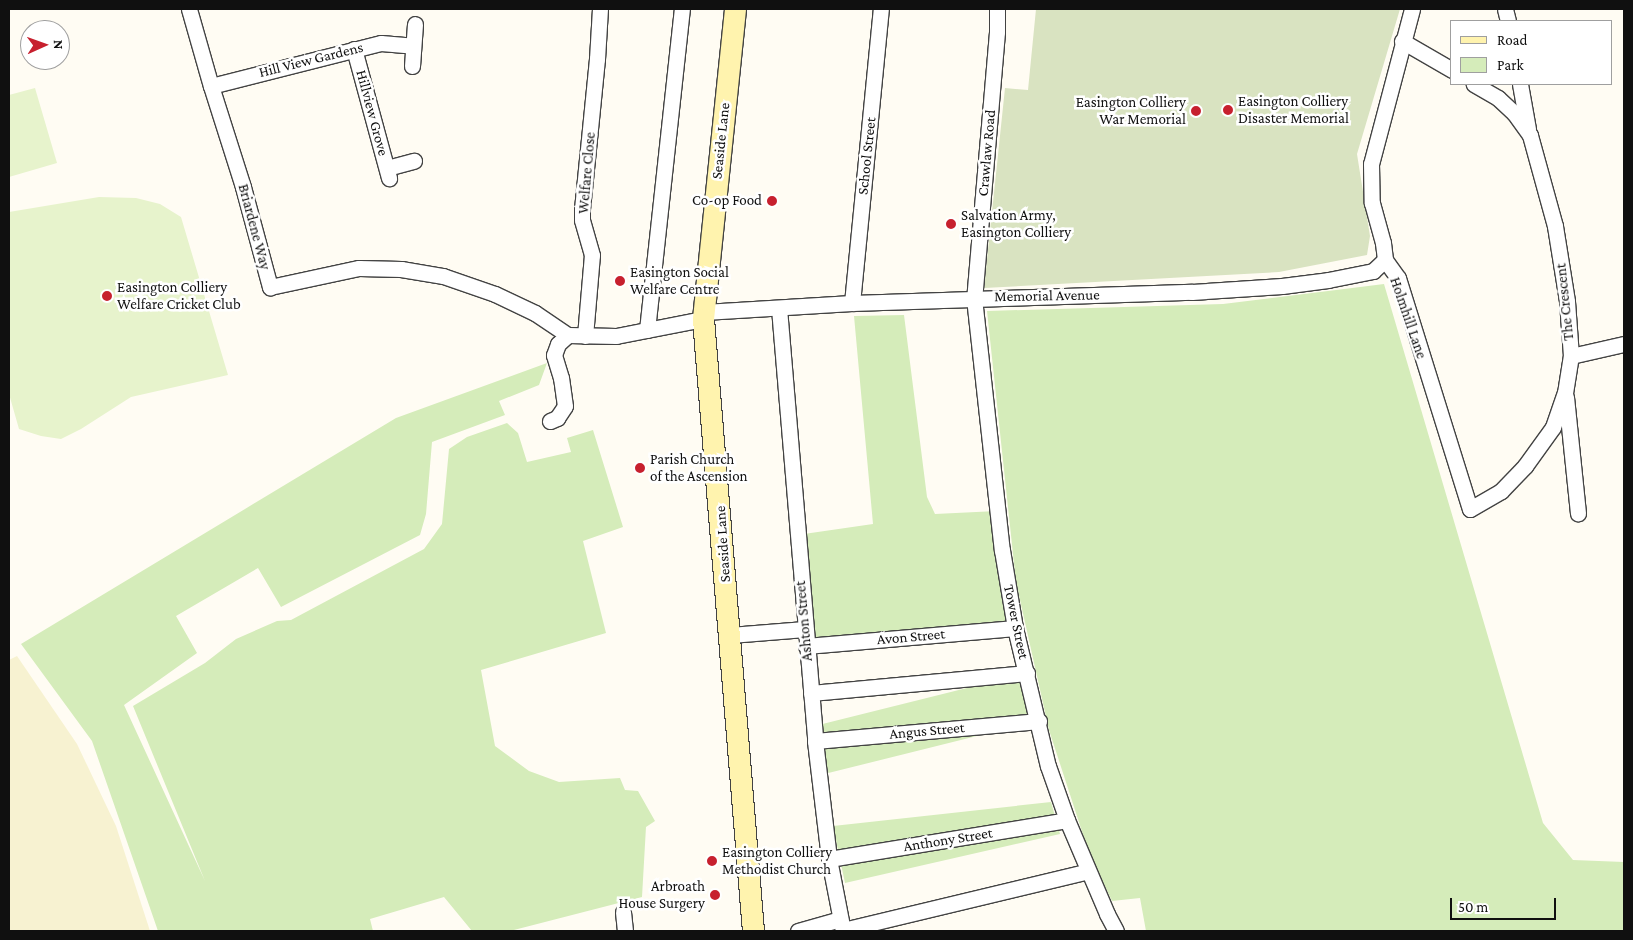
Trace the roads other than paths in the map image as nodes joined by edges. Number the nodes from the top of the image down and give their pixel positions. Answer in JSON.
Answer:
{"nodes":[{"id":1,"x":189,"y":9,"type":"edge"},
{"id":2,"x":600,"y":9,"type":"edge"},
{"id":3,"x":682,"y":9,"type":"edge"},
{"id":4,"x":735,"y":9,"type":"edge"},
{"id":5,"x":881,"y":9,"type":"edge"},
{"id":6,"x":997,"y":9,"type":"edge"},
{"id":7,"x":1412,"y":9,"type":"edge"},
{"id":8,"x":415,"y":24,"type":"dead end"},
{"id":9,"x":1402,"y":41,"type":"junction"},
{"id":10,"x":413,"y":46,"type":"junction"},
{"id":11,"x":354,"y":49,"type":"junction"},
{"id":12,"x":412,"y":66,"type":"dead end"},
{"id":13,"x":1450,"y":69,"type":"edge"},
{"id":14,"x":1476,"y":85,"type":"edge"},
{"id":15,"x":1520,"y":85,"type":"edge"},
{"id":16,"x":210,"y":86,"type":"junction"},
{"id":17,"x":1530,"y":136,"type":"junction"},
{"id":18,"x":414,"y":161,"type":"dead end"},
{"id":19,"x":1385,"y":260,"type":"junction"},
{"id":20,"x":974,"y":298,"type":"junction"},
{"id":21,"x":852,"y":303,"type":"junction"},
{"id":22,"x":779,"y":308,"type":"junction"},
{"id":23,"x":704,"y":316,"type":"junction"},
{"id":24,"x":647,"y":330,"type":"junction"},
{"id":25,"x":568,"y":335,"type":"junction"},
{"id":26,"x":585,"y":336,"type":"junction"},
{"id":27,"x":1624,"y":344,"type":"edge"},
{"id":28,"x":1571,"y":356,"type":"junction"},
{"id":29,"x":1566,"y":393,"type":"junction"},
{"id":30,"x":550,"y":421,"type":"dead end"},
{"id":31,"x":1470,"y":509,"type":"joint"},
{"id":32,"x":1578,"y":513,"type":"dead end"},
{"id":33,"x":1015,"y":628,"type":"junction"},
{"id":34,"x":804,"y":629,"type":"junction"},
{"id":35,"x":730,"y":635,"type":"junction"},
{"id":36,"x":806,"y":646,"type":"junction"},
{"id":37,"x":1027,"y":673,"type":"junction"},
{"id":38,"x":811,"y":693,"type":"junction"},
{"id":39,"x":1038,"y":721,"type":"junction"},
{"id":40,"x":815,"y":741,"type":"junction"},
{"id":41,"x":1067,"y":820,"type":"junction"},
{"id":42,"x":829,"y":859,"type":"junction"},
{"id":43,"x":1088,"y":871,"type":"junction"},
{"id":44,"x":623,"y":912,"type":"dead end"},
{"id":45,"x":842,"y":927,"type":"edge"},
{"id":46,"x":624,"y":931,"type":"edge"},
{"id":47,"x":753,"y":931,"type":"edge"},
{"id":48,"x":798,"y":931,"type":"edge"},
{"id":49,"x":1116,"y":931,"type":"edge"}],
"edges":[{"from":1,"to":16,"type":"street","name":"Briardene Way"},
{"from":2,"to":26,"type":"street","name":"Welfare Close"},
{"from":3,"to":24,"type":"street"},
{"from":4,"to":23,"type":"main road","name":"Seaside Lane"},
{"from":5,"to":21,"type":"street","name":"School Street"},
{"from":6,"to":20,"type":"street","name":"Crawlaw Road"},
{"from":7,"to":9,"type":"street","name":"Holmhill Lane"},
{"from":8,"to":10,"type":"street"},
{"from":9,"to":13,"type":"street"},
{"from":9,"to":19,"type":"street","name":"Holmhill Lane"},
{"from":10,"to":11,"type":"street","name":"Hill View Gardens"},
{"from":10,"to":12,"type":"street"},
{"from":11,"to":16,"type":"street","name":"Hill View Gardens"},
{"from":11,"to":18,"type":"street","name":"Hillview Grove"},
{"from":14,"to":17,"type":"street","name":"The Crescent"},
{"from":15,"to":17,"type":"street"},
{"from":16,"to":25,"type":"street","name":"Briardene Way"},
{"from":17,"to":28,"type":"street","name":"The Crescent"},
{"from":19,"to":20,"type":"street","name":"Memorial Avenue"},
{"from":19,"to":31,"type":"street","name":"Holmhill Lane"},
{"from":20,"to":21,"type":"street","name":"Memorial Avenue"},
{"from":20,"to":33,"type":"street","name":"Tower Street"},
{"from":21,"to":22,"type":"street","name":"Memorial Avenue"},
{"from":22,"to":23,"type":"street","name":"Memorial Avenue"},
{"from":22,"to":34,"type":"street","name":"Ashton Street"},
{"from":23,"to":24,"type":"street","name":"Memorial Avenue"},
{"from":23,"to":35,"type":"main road","name":"Seaside Lane"},
{"from":24,"to":26,"type":"street","name":"Memorial Avenue"},
{"from":25,"to":26,"type":"street","name":"Memorial Avenue"},
{"from":25,"to":30,"type":"street"},
{"from":27,"to":28,"type":"street"},
{"from":28,"to":29,"type":"street","name":"The Crescent"},
{"from":29,"to":31,"type":"street","name":"The Crescent"},
{"from":29,"to":32,"type":"street"},
{"from":33,"to":36,"type":"street","name":"Avon Street"},
{"from":33,"to":37,"type":"street","name":"Tower Street"},
{"from":34,"to":35,"type":"street"},
{"from":34,"to":36,"type":"street","name":"Ashton Street"},
{"from":35,"to":47,"type":"main road","name":"Seaside Lane"},
{"from":36,"to":38,"type":"street","name":"Ashton Street"},
{"from":37,"to":38,"type":"street"},
{"from":37,"to":39,"type":"street","name":"Tower Street"},
{"from":38,"to":40,"type":"street","name":"Ashton Street"},
{"from":39,"to":40,"type":"street","name":"Angus Street"},
{"from":39,"to":41,"type":"street","name":"Tower Street"},
{"from":40,"to":42,"type":"street","name":"Ashton Street"},
{"from":41,"to":42,"type":"street","name":"Anthony Street"},
{"from":41,"to":43,"type":"street","name":"Tower Street"},
{"from":42,"to":45,"type":"street","name":"Ashton Street"},
{"from":43,"to":45,"type":"street"},
{"from":43,"to":49,"type":"street","name":"Tower Street"},
{"from":44,"to":46,"type":"street"},
{"from":45,"to":48,"type":"street"}]}
